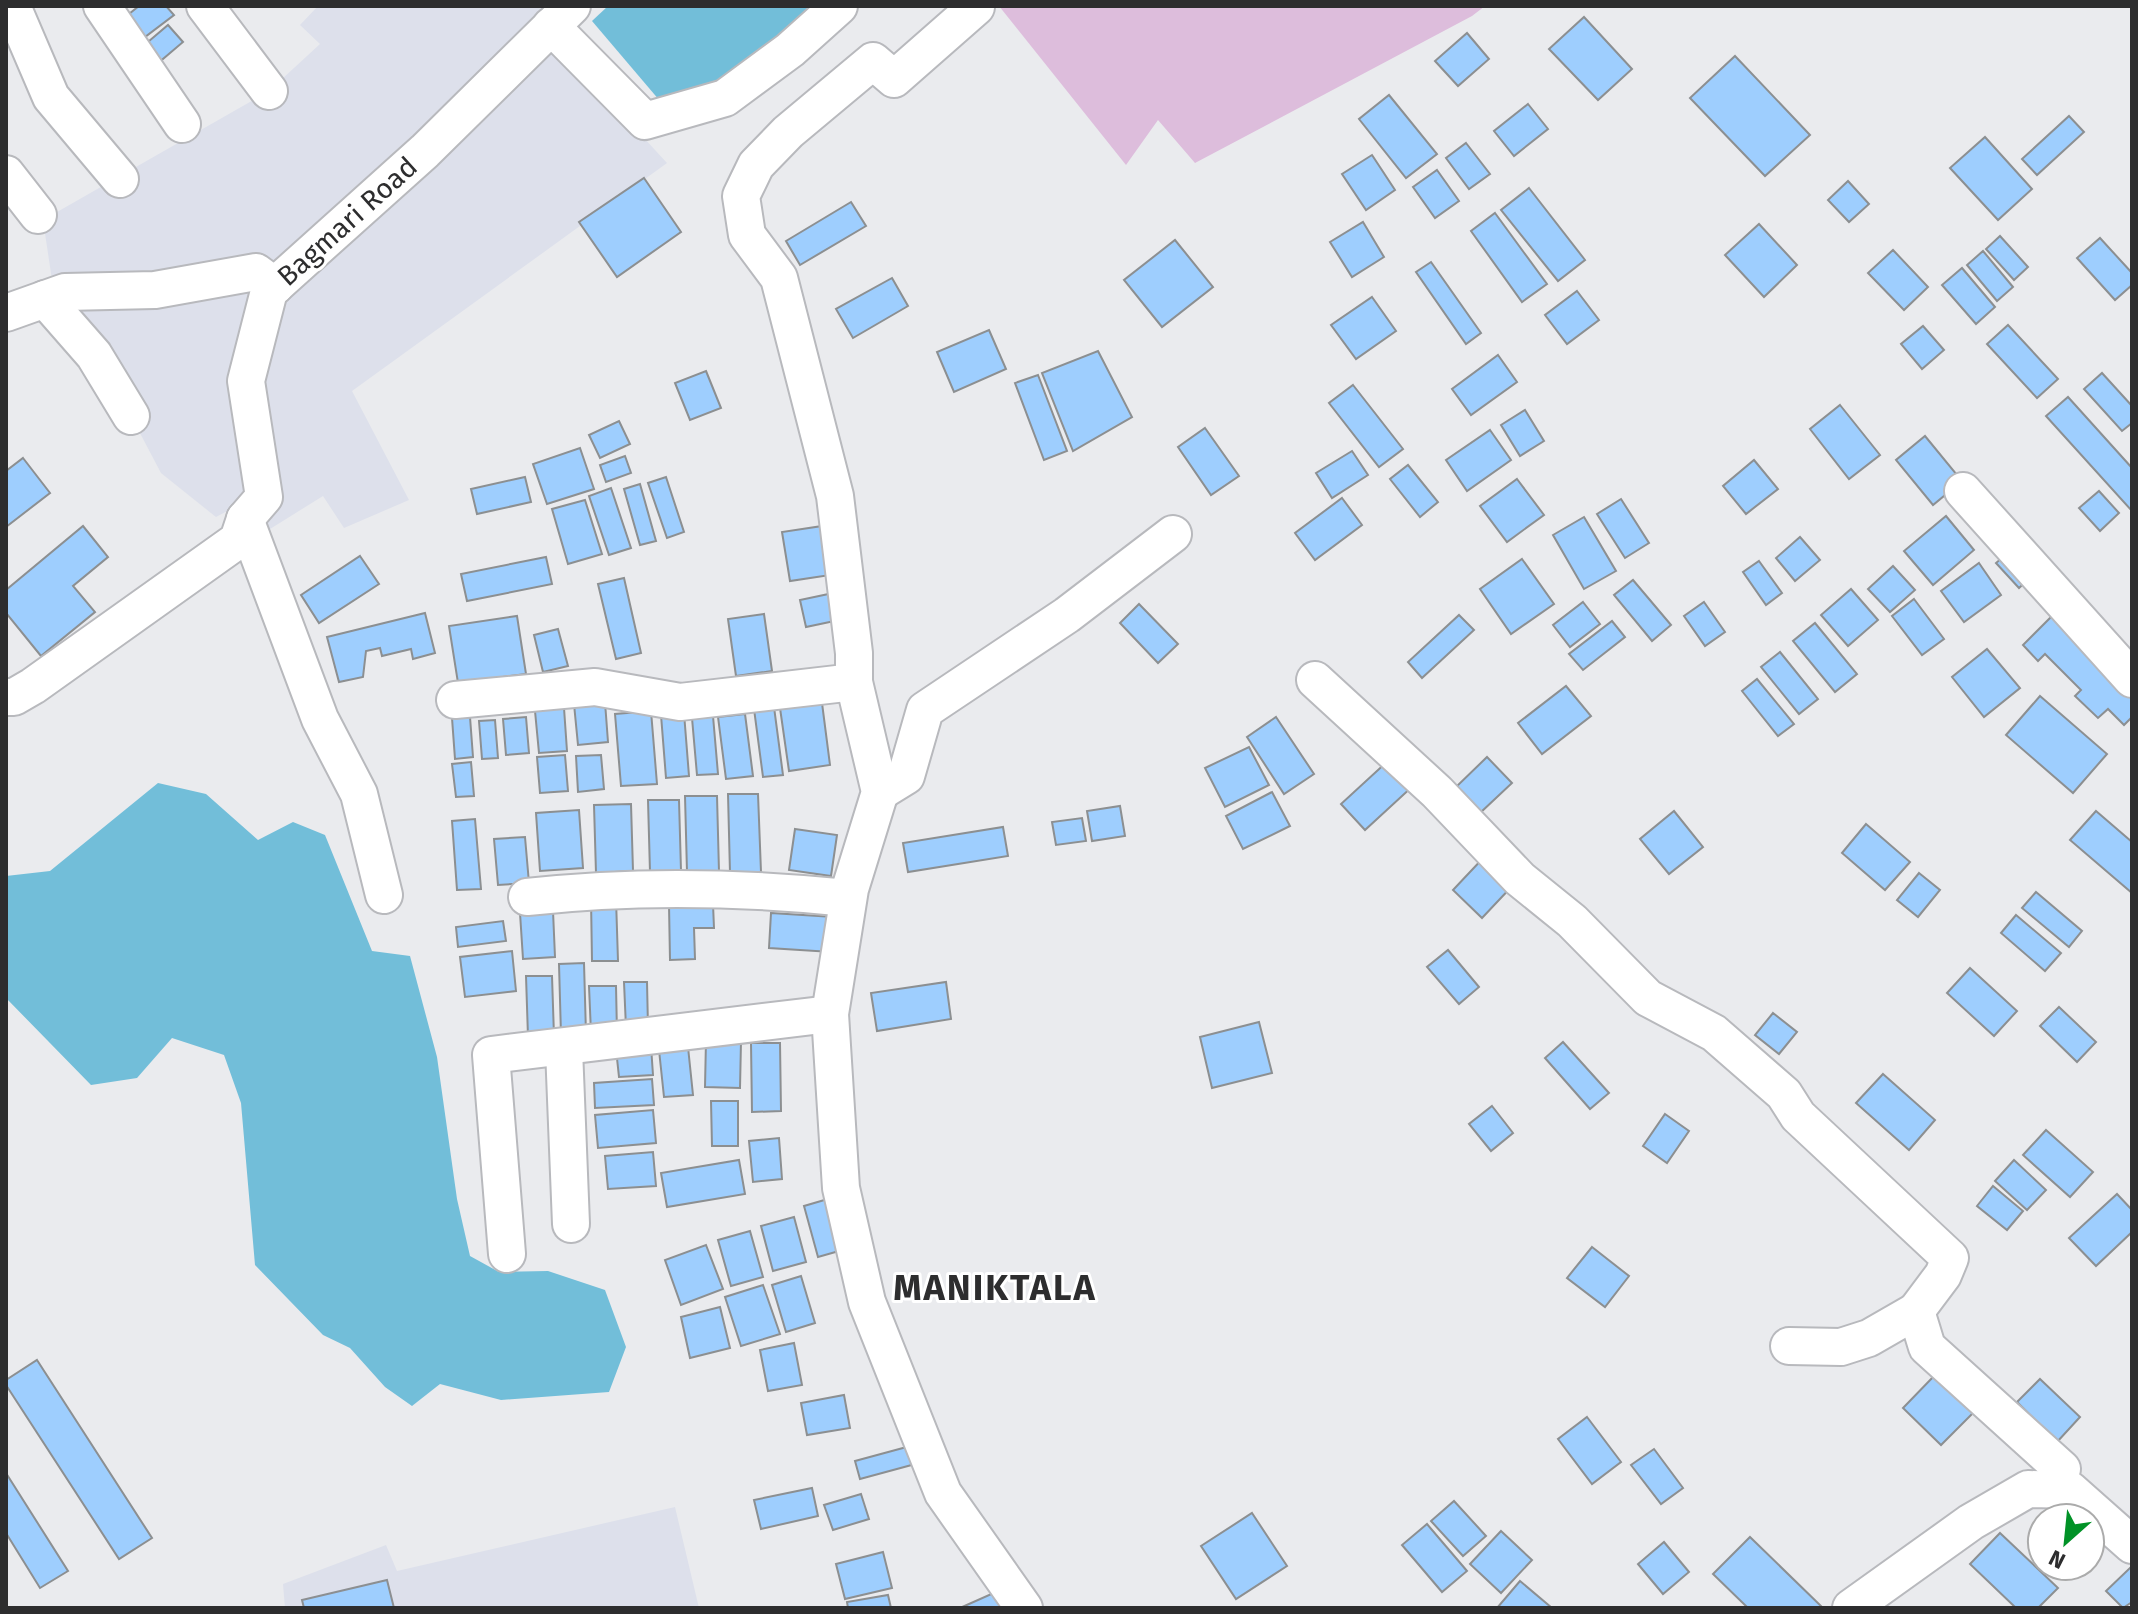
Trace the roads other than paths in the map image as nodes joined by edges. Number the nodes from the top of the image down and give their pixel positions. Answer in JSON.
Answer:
{"nodes":[{"id":1,"x":12,"y":6,"type":"edge"},
{"id":2,"x":102,"y":6,"type":"edge"},
{"id":3,"x":205,"y":6,"type":"edge"},
{"id":4,"x":839,"y":6,"type":"edge"},
{"id":5,"x":976,"y":7,"type":"edge"},
{"id":6,"x":562,"y":16,"type":"edge"},
{"id":7,"x":269,"y":91,"type":"dead end"},
{"id":8,"x":182,"y":124,"type":"dead end"},
{"id":9,"x":6,"y":174,"type":"edge"},
{"id":10,"x":120,"y":179,"type":"dead end"},
{"id":11,"x":38,"y":215,"type":"dead end"},
{"id":12,"x":275,"y":286,"type":"junction"},
{"id":13,"x":45,"y":299,"type":"junction"},
{"id":14,"x":6,"y":313,"type":"edge"},
{"id":15,"x":131,"y":416,"type":"dead end"},
{"id":16,"x":1963,"y":491,"type":"dead end"},
{"id":17,"x":245,"y":519,"type":"junction"},
{"id":18,"x":1173,"y":534,"type":"dead end"},
{"id":19,"x":2132,"y":679,"type":"edge"},
{"id":20,"x":1315,"y":680,"type":"dead end"},
{"id":21,"x":854,"y":682,"type":"junction"},
{"id":22,"x":6,"y":697,"type":"edge"},
{"id":23,"x":455,"y":700,"type":"dead end"},
{"id":24,"x":880,"y":792,"type":"junction"},
{"id":25,"x":384,"y":895,"type":"dead end"},
{"id":26,"x":527,"y":897,"type":"dead end"},
{"id":27,"x":848,"y":898,"type":"junction"},
{"id":28,"x":830,"y":1014,"type":"junction"},
{"id":29,"x":564,"y":1049,"type":"junction"},
{"id":30,"x":571,"y":1224,"type":"dead end"},
{"id":31,"x":507,"y":1254,"type":"dead end"},
{"id":32,"x":1916,"y":1311,"type":"junction"},
{"id":33,"x":1789,"y":1346,"type":"dead end"},
{"id":34,"x":2062,"y":1469,"type":"dead end"},
{"id":35,"x":2132,"y":1545,"type":"edge"},
{"id":36,"x":1024,"y":1608,"type":"edge"},
{"id":37,"x":1851,"y":1608,"type":"edge"}],
"edges":[{"from":1,"to":10,"type":"street"},
{"from":2,"to":8,"type":"street"},
{"from":3,"to":7,"type":"street"},
{"from":4,"to":6,"type":"street"},
{"from":5,"to":21,"type":"street"},
{"from":6,"to":12,"type":"street","name":"Bagmari Road"},
{"from":9,"to":11,"type":"street"},
{"from":12,"to":13,"type":"street"},
{"from":12,"to":17,"type":"street","name":"Bagmari Road"},
{"from":13,"to":14,"type":"street"},
{"from":13,"to":15,"type":"street"},
{"from":16,"to":19,"type":"street"},
{"from":17,"to":22,"type":"street","name":"Bagmari Road"},
{"from":17,"to":25,"type":"street"},
{"from":18,"to":24,"type":"street"},
{"from":20,"to":32,"type":"street"},
{"from":21,"to":23,"type":"street"},
{"from":21,"to":24,"type":"street"},
{"from":24,"to":27,"type":"street"},
{"from":26,"to":27,"type":"street"},
{"from":27,"to":28,"type":"street"},
{"from":28,"to":29,"type":"street"},
{"from":28,"to":36,"type":"street"},
{"from":29,"to":30,"type":"street"},
{"from":29,"to":31,"type":"street"},
{"from":32,"to":33,"type":"street"},
{"from":32,"to":34,"type":"street"},
{"from":35,"to":37,"type":"street"}]}
